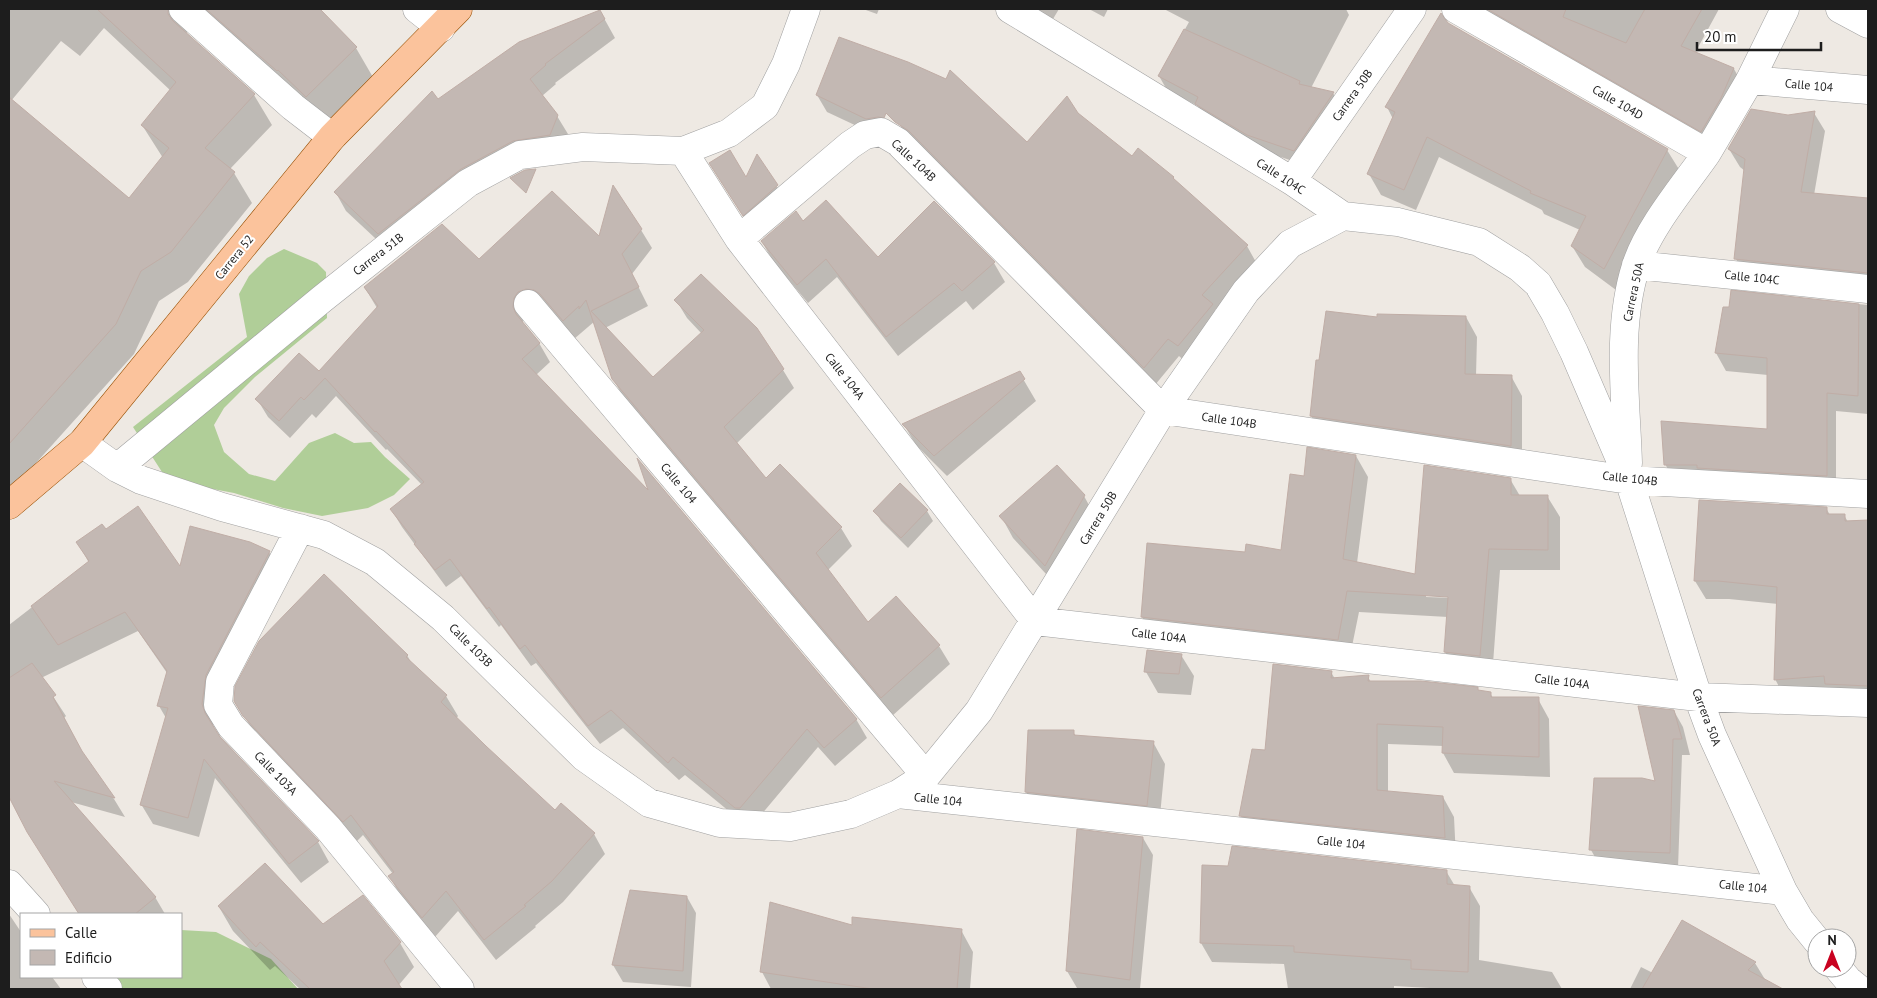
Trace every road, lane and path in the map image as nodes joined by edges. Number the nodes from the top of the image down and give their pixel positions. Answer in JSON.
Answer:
{"nodes":[{"id":1,"x":183,"y":9,"type":"edge"},
{"id":2,"x":418,"y":9,"type":"edge"},
{"id":3,"x":806,"y":9,"type":"edge"},
{"id":4,"x":1010,"y":9,"type":"edge"},
{"id":5,"x":1412,"y":9,"type":"edge"},
{"id":6,"x":1456,"y":9,"type":"edge"},
{"id":7,"x":1785,"y":9,"type":"edge"},
{"id":8,"x":1840,"y":9,"type":"edge"},
{"id":9,"x":450,"y":18,"type":"edge"},
{"id":10,"x":1868,"y":24,"type":"edge"},
{"id":11,"x":1750,"y":80,"type":"junction"},
{"id":12,"x":1868,"y":90,"type":"edge"},
{"id":13,"x":332,"y":137,"type":"junction"},
{"id":14,"x":682,"y":150,"type":"junction"},
{"id":15,"x":1707,"y":153,"type":"junction"},
{"id":16,"x":1292,"y":182,"type":"junction"},
{"id":17,"x":1343,"y":216,"type":"junction"},
{"id":18,"x":739,"y":239,"type":"junction"},
{"id":19,"x":1636,"y":265,"type":"junction"},
{"id":20,"x":1868,"y":289,"type":"edge"},
{"id":21,"x":528,"y":304,"type":"dead end"},
{"id":22,"x":1555,"y":313,"type":"joint"},
{"id":23,"x":1163,"y":410,"type":"junction"},
{"id":24,"x":82,"y":443,"type":"junction"},
{"id":25,"x":117,"y":468,"type":"junction"},
{"id":26,"x":1629,"y":480,"type":"junction"},
{"id":27,"x":1868,"y":494,"type":"edge"},
{"id":28,"x":9,"y":504,"type":"edge"},
{"id":29,"x":300,"y":528,"type":"junction"},
{"id":30,"x":1035,"y":620,"type":"junction"},
{"id":31,"x":1698,"y":697,"type":"junction"},
{"id":32,"x":1868,"y":703,"type":"edge"},
{"id":33,"x":926,"y":776,"type":"junction"},
{"id":34,"x":898,"y":794,"type":"junction"},
{"id":35,"x":851,"y":814,"type":"joint"},
{"id":36,"x":9,"y":884,"type":"edge"},
{"id":37,"x":1783,"y":890,"type":"junction"},
{"id":38,"x":35,"y":913,"type":"edge"},
{"id":39,"x":1807,"y":929,"type":"edge"},
{"id":40,"x":97,"y":978,"type":"edge"},
{"id":41,"x":1846,"y":978,"type":"edge"},
{"id":42,"x":108,"y":989,"type":"edge"},
{"id":43,"x":460,"y":989,"type":"edge"},
{"id":44,"x":1859,"y":989,"type":"edge"}],
"edges":[{"from":1,"to":13,"type":"street"},
{"from":2,"to":9,"type":"street"},
{"from":3,"to":14,"type":"street"},
{"from":4,"to":16,"type":"street","name":"Calle 104C"},
{"from":5,"to":16,"type":"street","name":"Carrera 50B"},
{"from":6,"to":15,"type":"street","name":"Calle 104D"},
{"from":7,"to":11,"type":"street"},
{"from":8,"to":10,"type":"street"},
{"from":9,"to":13,"type":"main road","name":"Carrera 52"},
{"from":11,"to":12,"type":"street","name":"Calle 104"},
{"from":11,"to":15,"type":"street"},
{"from":13,"to":24,"type":"main road","name":"Carrera 52"},
{"from":14,"to":18,"type":"street","name":"Calle 104A"},
{"from":14,"to":25,"type":"street","name":"Carrera 51B"},
{"from":15,"to":19,"type":"street","name":"Carrera 50A"},
{"from":16,"to":17,"type":"street","name":"Calle 104C"},
{"from":17,"to":22,"type":"street","name":"Calle 104C"},
{"from":17,"to":23,"type":"street","name":"Carrera 50B"},
{"from":18,"to":23,"type":"street","name":"Calle 104B"},
{"from":18,"to":30,"type":"street","name":"Calle 104A"},
{"from":19,"to":20,"type":"street","name":"Calle 104C"},
{"from":19,"to":26,"type":"street","name":"Carrera 50A"},
{"from":21,"to":33,"type":"street","name":"Calle 104"},
{"from":22,"to":26,"type":"street","name":"Carrera 50A"},
{"from":23,"to":26,"type":"street","name":"Calle 104B"},
{"from":23,"to":30,"type":"street","name":"Carrera 50B"},
{"from":24,"to":25,"type":"street","name":"Calle 103B"},
{"from":24,"to":28,"type":"main road","name":"Carrera 52"},
{"from":25,"to":29,"type":"street","name":"Calle 103B"},
{"from":26,"to":27,"type":"street","name":"Calle 104B"},
{"from":26,"to":31,"type":"street","name":"Carrera 50A"},
{"from":29,"to":35,"type":"street","name":"Calle 103B"},
{"from":29,"to":43,"type":"street","name":"Calle 103A"},
{"from":30,"to":31,"type":"street","name":"Calle 104A"},
{"from":30,"to":33,"type":"street","name":"Carrera 50B"},
{"from":31,"to":32,"type":"street","name":"Calle 104A"},
{"from":31,"to":37,"type":"street","name":"Carrera 50A"},
{"from":33,"to":34,"type":"street","name":"Carrera 50B"},
{"from":34,"to":35,"type":"street","name":"Carrera 50B"},
{"from":34,"to":37,"type":"street","name":"Calle 104"},
{"from":36,"to":38,"type":"street"},
{"from":37,"to":39,"type":"street","name":"Carrera 50A"},
{"from":40,"to":42,"type":"street"},
{"from":41,"to":44,"type":"street"}]}
